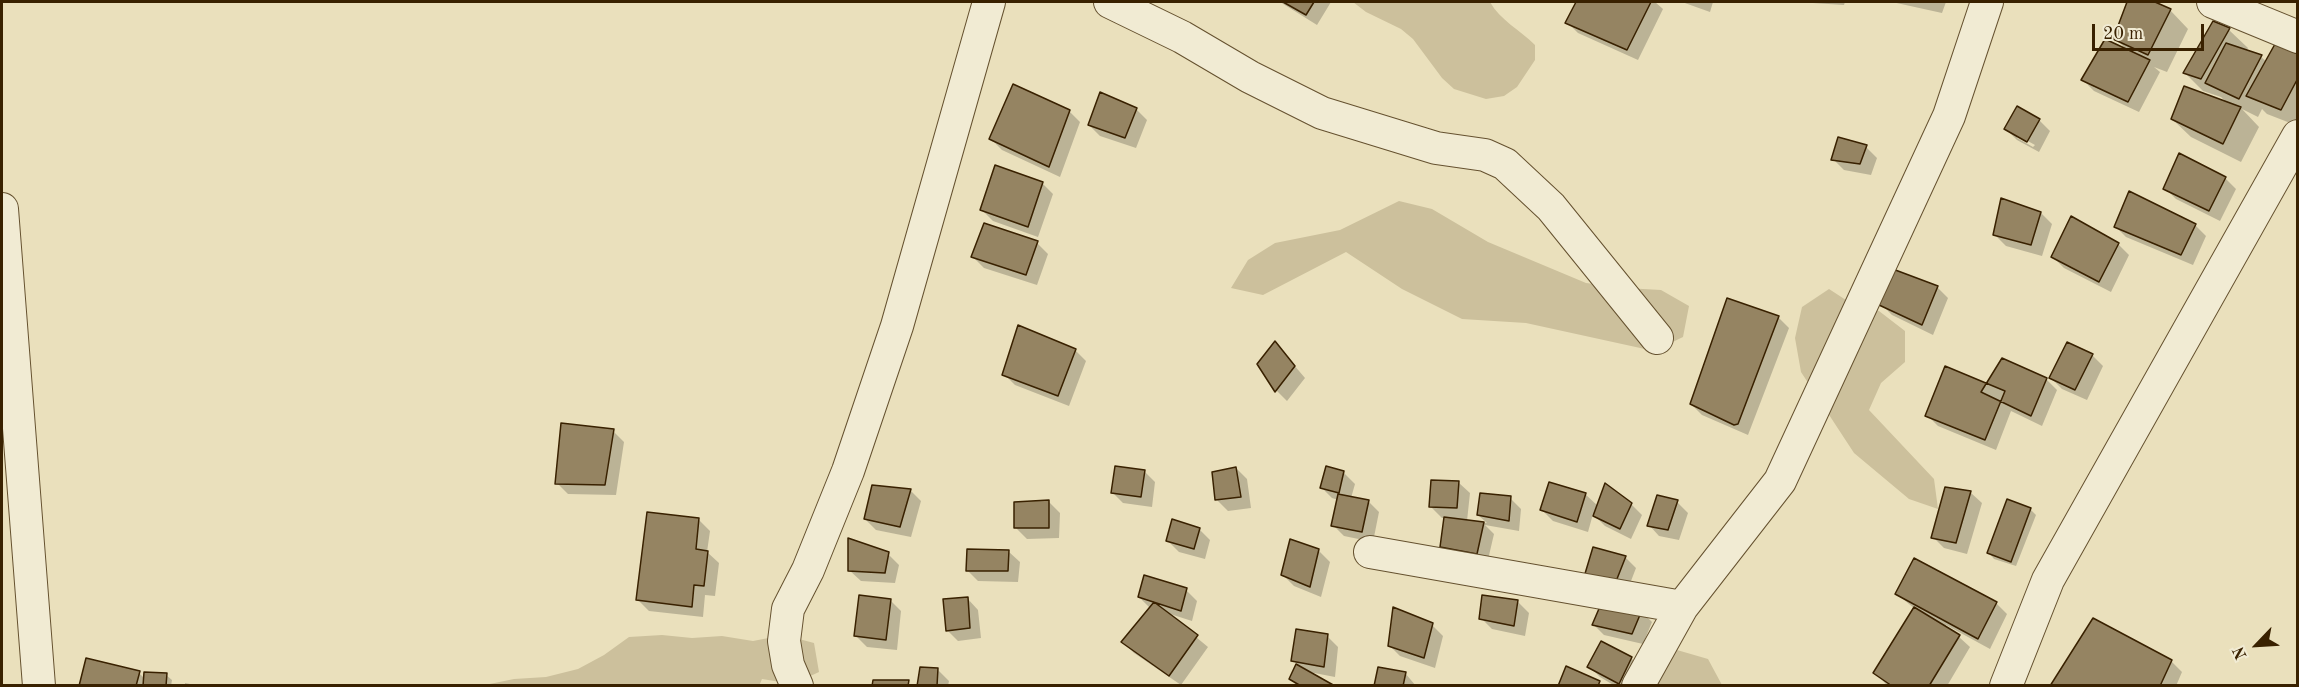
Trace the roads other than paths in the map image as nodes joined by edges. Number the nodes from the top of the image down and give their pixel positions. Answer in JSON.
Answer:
{"nodes":[{"id":1,"x":989,"y":2,"type":"edge"},
{"id":2,"x":1110,"y":2,"type":"edge"},
{"id":3,"x":1987,"y":2,"type":"edge"},
{"id":4,"x":2213,"y":2,"type":"edge"},
{"id":5,"x":2298,"y":37,"type":"edge"},
{"id":6,"x":2298,"y":136,"type":"edge"},
{"id":7,"x":2,"y":209,"type":"edge"},
{"id":8,"x":1657,"y":338,"type":"dead end"},
{"id":9,"x":1370,"y":552,"type":"dead end"},
{"id":10,"x":1682,"y":607,"type":"junction"},
{"id":11,"x":39,"y":686,"type":"edge"},
{"id":12,"x":797,"y":686,"type":"edge"},
{"id":13,"x":1638,"y":686,"type":"edge"},
{"id":14,"x":2006,"y":686,"type":"edge"}],
"edges":[{"from":1,"to":12,"type":"street"},
{"from":2,"to":8,"type":"street"},
{"from":3,"to":10,"type":"street"},
{"from":4,"to":5,"type":"street"},
{"from":6,"to":14,"type":"street"},
{"from":7,"to":11,"type":"street"},
{"from":9,"to":10,"type":"street"},
{"from":10,"to":13,"type":"street"}]}
